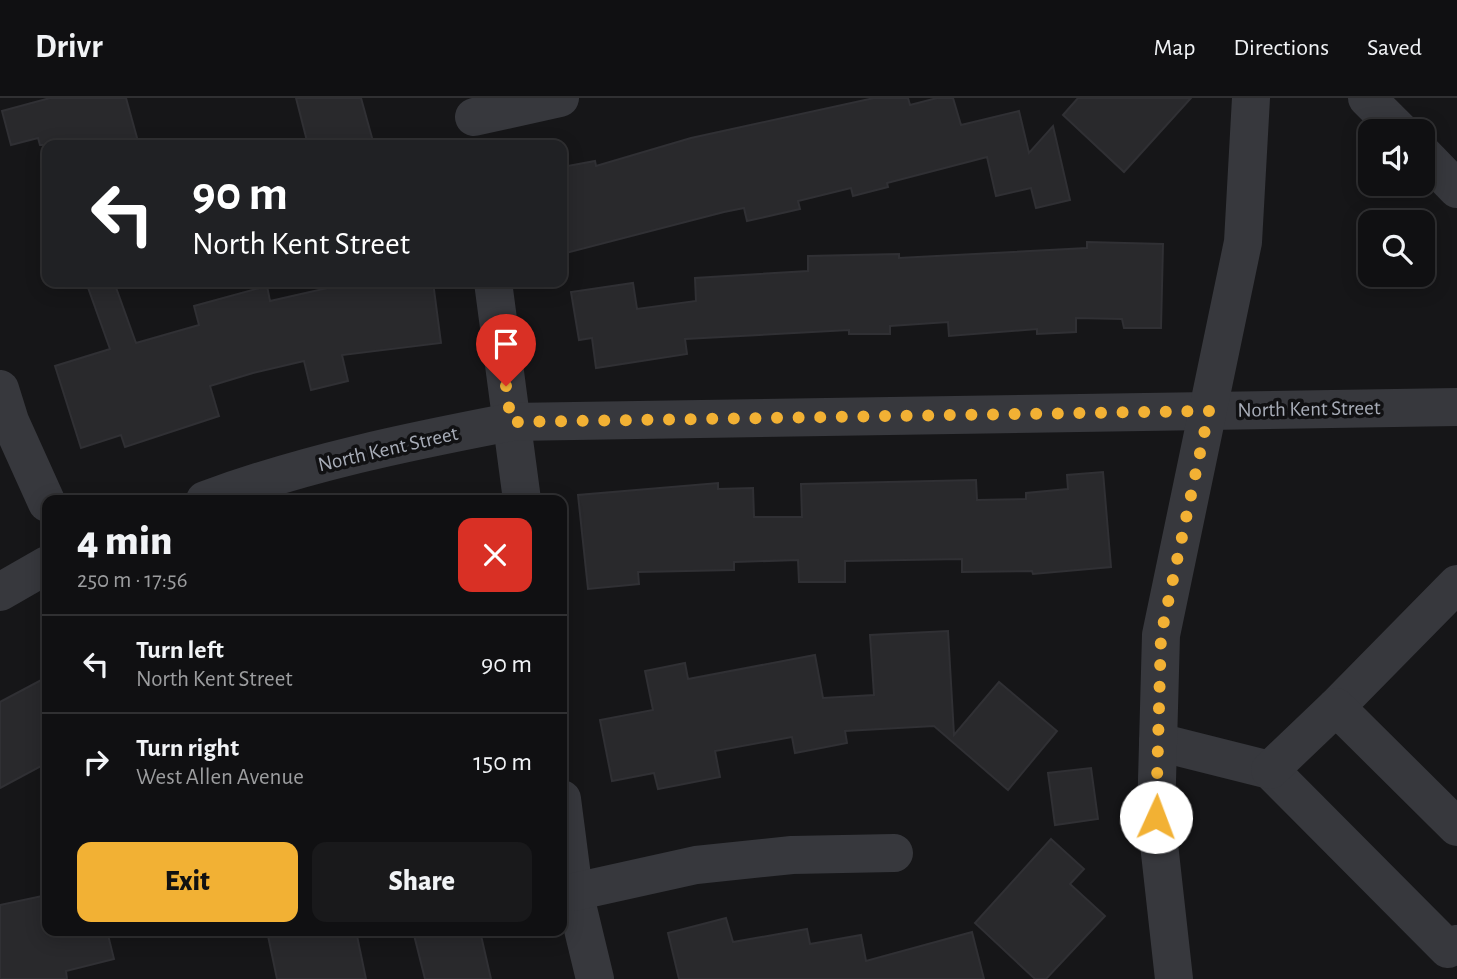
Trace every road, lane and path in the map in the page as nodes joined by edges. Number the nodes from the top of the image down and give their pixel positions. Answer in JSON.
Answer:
{"nodes":[{"id":1,"x":560,"y":98,"type":"edge"},
{"id":2,"x":1251,"y":98,"type":"edge"},
{"id":3,"x":1367,"y":98,"type":"edge"},
{"id":4,"x":1388,"y":119,"type":"edge"},
{"id":5,"x":474,"y":120,"type":"edge"},
{"id":6,"x":1435,"y":166,"type":"edge"},
{"id":7,"x":1457,"y":189,"type":"edge"},
{"id":8,"x":494,"y":287,"type":"edge"},
{"id":9,"x":0,"y":389,"type":"edge"},
{"id":10,"x":1457,"y":407,"type":"edge"},
{"id":11,"x":1209,"y":411,"type":"junction"},
{"id":12,"x":511,"y":422,"type":"junction"},
{"id":13,"x":43,"y":495,"type":"edge"},
{"id":14,"x":219,"y":495,"type":"edge"},
{"id":15,"x":521,"y":495,"type":"edge"},
{"id":16,"x":42,"y":568,"type":"edge"},
{"id":17,"x":1457,"y":584,"type":"edge"},
{"id":18,"x":0,"y":592,"type":"edge"},
{"id":19,"x":1336,"y":707,"type":"junction"},
{"id":20,"x":1158,"y":742,"type":"junction"},
{"id":21,"x":1270,"y":770,"type":"junction"},
{"id":22,"x":1457,"y":827,"type":"edge"},
{"id":23,"x":567,"y":838,"type":"edge"},
{"id":24,"x":894,"y":853,"type":"dead end"},
{"id":25,"x":574,"y":892,"type":"junction"},
{"id":26,"x":1457,"y":944,"type":"edge"},
{"id":27,"x":595,"y":979,"type":"edge"},
{"id":28,"x":1174,"y":979,"type":"edge"}],
"edges":[{"from":1,"to":5,"type":"street"},
{"from":2,"to":11,"type":"street"},
{"from":3,"to":4,"type":"street"},
{"from":6,"to":7,"type":"street"},
{"from":8,"to":12,"type":"street"},
{"from":9,"to":13,"type":"street"},
{"from":10,"to":11,"type":"street","name":"North Kent Street"},
{"from":11,"to":12,"type":"street","name":"North Kent Street"},
{"from":11,"to":20,"type":"street"},
{"from":12,"to":14,"type":"street","name":"North Kent Street"},
{"from":12,"to":15,"type":"street"},
{"from":16,"to":18,"type":"street"},
{"from":17,"to":19,"type":"street"},
{"from":19,"to":21,"type":"street"},
{"from":19,"to":22,"type":"street"},
{"from":20,"to":21,"type":"street"},
{"from":20,"to":28,"type":"street"},
{"from":21,"to":26,"type":"street"},
{"from":23,"to":25,"type":"street"},
{"from":24,"to":25,"type":"street"},
{"from":25,"to":27,"type":"street"}]}
